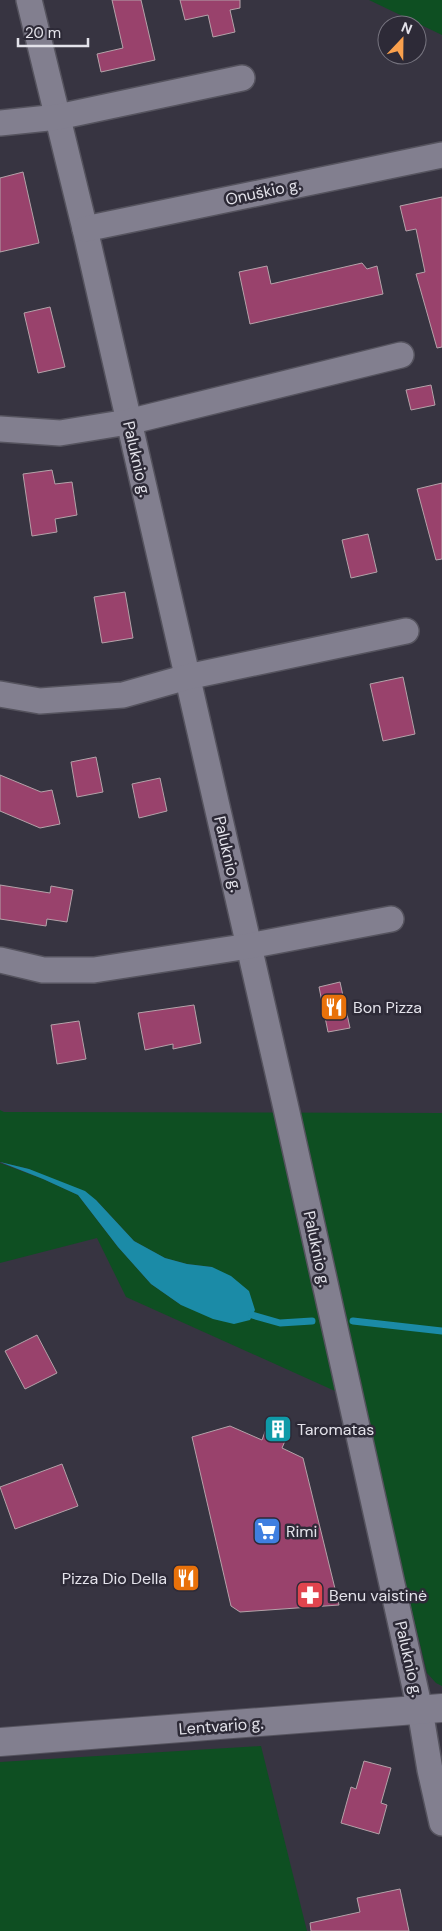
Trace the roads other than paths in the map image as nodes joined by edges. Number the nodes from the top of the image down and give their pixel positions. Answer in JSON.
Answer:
{"nodes":[{"id":1,"x":29,"y":0,"type":"edge"},
{"id":2,"x":242,"y":78,"type":"dead end"},
{"id":3,"x":58,"y":117,"type":"junction"},
{"id":4,"x":0,"y":123,"type":"edge"},
{"id":5,"x":442,"y":155,"type":"edge"},
{"id":6,"x":84,"y":229,"type":"junction"},
{"id":7,"x":401,"y":355,"type":"dead end"},
{"id":8,"x":128,"y":422,"type":"junction"},
{"id":9,"x":0,"y":429,"type":"edge"},
{"id":10,"x":406,"y":631,"type":"dead end"},
{"id":11,"x":187,"y":677,"type":"junction"},
{"id":12,"x":0,"y":694,"type":"edge"},
{"id":13,"x":391,"y":919,"type":"dead end"},
{"id":14,"x":249,"y":946,"type":"junction"},
{"id":15,"x":0,"y":960,"type":"edge"},
{"id":16,"x":431,"y":1709,"type":"edge"},
{"id":17,"x":0,"y":1742,"type":"edge"},
{"id":18,"x":442,"y":1823,"type":"edge"}],
"edges":[{"from":1,"to":3,"type":"street","name":"Paluknio g."},
{"from":2,"to":3,"type":"street"},
{"from":3,"to":4,"type":"street"},
{"from":3,"to":6,"type":"street","name":"Paluknio g."},
{"from":5,"to":6,"type":"street","name":"Onuškio g."},
{"from":6,"to":8,"type":"street","name":"Paluknio g."},
{"from":7,"to":8,"type":"street"},
{"from":8,"to":9,"type":"street"},
{"from":8,"to":11,"type":"street","name":"Paluknio g."},
{"from":10,"to":11,"type":"street"},
{"from":11,"to":12,"type":"street"},
{"from":11,"to":14,"type":"street","name":"Paluknio g."},
{"from":13,"to":14,"type":"street"},
{"from":14,"to":15,"type":"street"},
{"from":14,"to":16,"type":"street","name":"Paluknio g."},
{"from":16,"to":17,"type":"main road","name":"Lentvario g."},
{"from":16,"to":18,"type":"street","name":"Paluknio g."}]}
